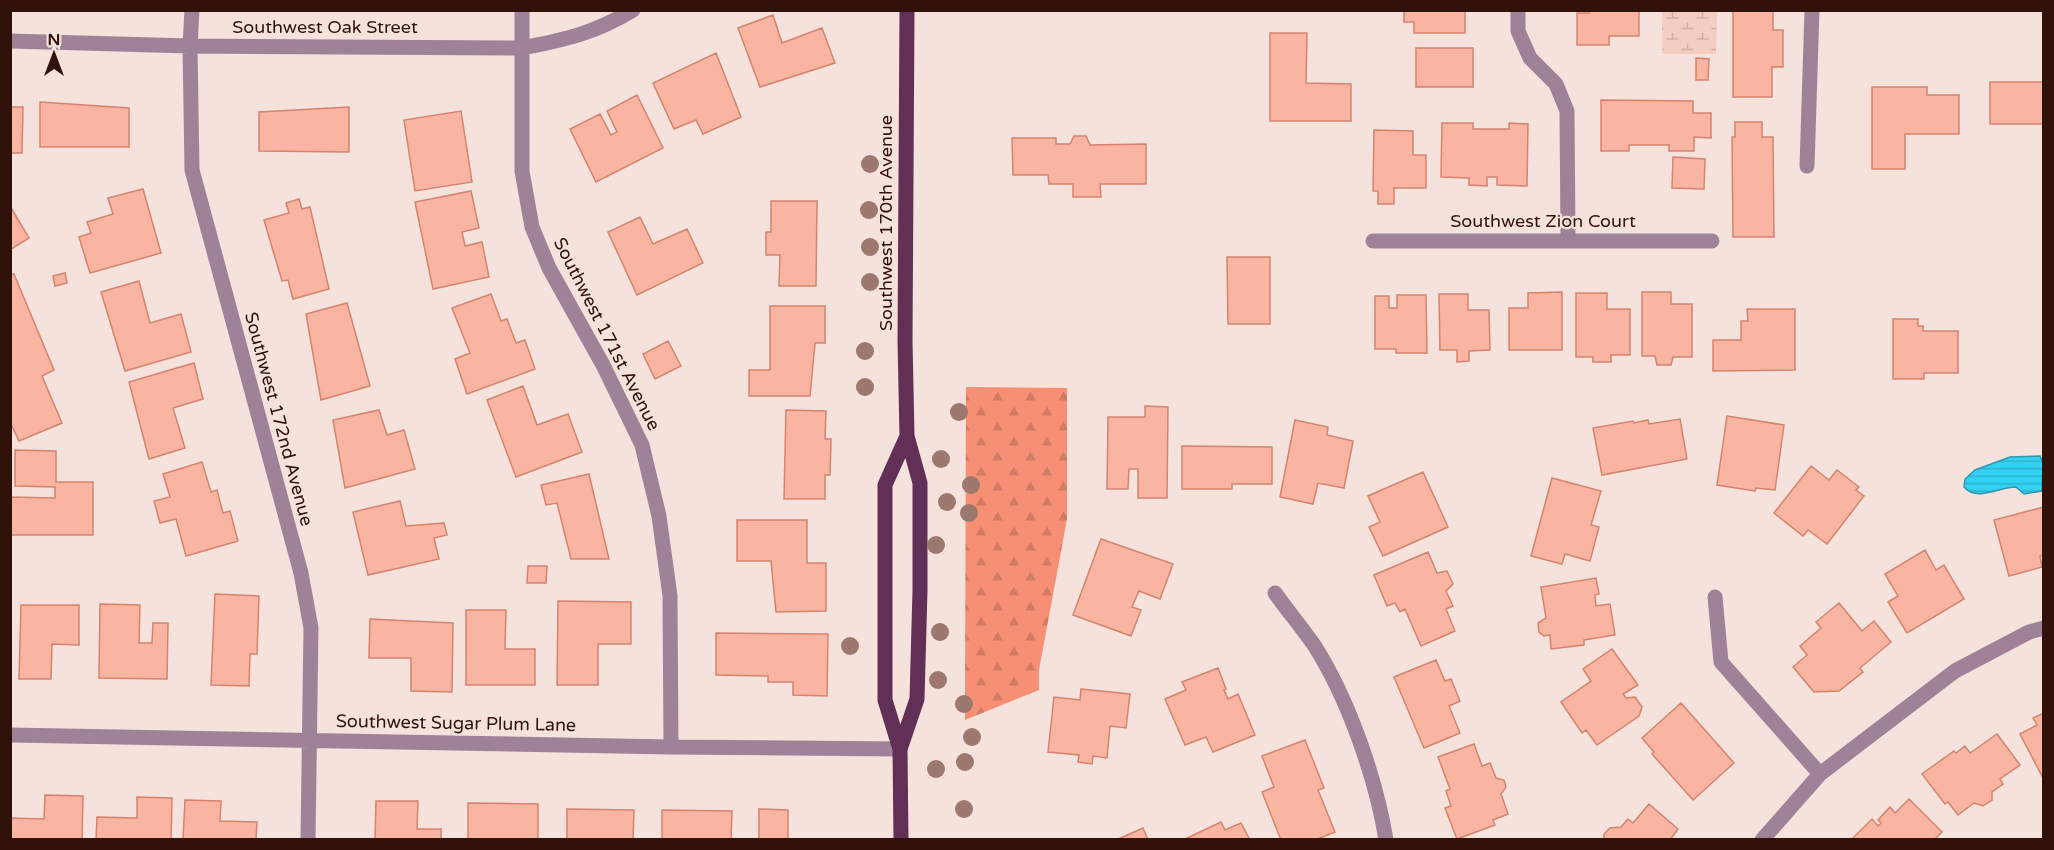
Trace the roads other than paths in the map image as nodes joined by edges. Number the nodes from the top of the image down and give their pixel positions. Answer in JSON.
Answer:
{"nodes":[{"id":1,"x":192,"y":10,"type":"edge"},
{"id":2,"x":522,"y":10,"type":"edge"},
{"id":3,"x":633,"y":10,"type":"edge"},
{"id":4,"x":907,"y":10,"type":"edge"},
{"id":5,"x":1518,"y":10,"type":"edge"},
{"id":6,"x":1812,"y":10,"type":"edge"},
{"id":7,"x":10,"y":41,"type":"edge"},
{"id":8,"x":190,"y":46,"type":"junction"},
{"id":9,"x":521,"y":48,"type":"junction"},
{"id":10,"x":1807,"y":166,"type":"dead end"},
{"id":11,"x":1568,"y":240,"type":"junction"},
{"id":12,"x":1373,"y":241,"type":"dead end"},
{"id":13,"x":1712,"y":241,"type":"dead end"},
{"id":14,"x":906,"y":436,"type":"junction"},
{"id":15,"x":1275,"y":593,"type":"dead end"},
{"id":16,"x":1715,"y":597,"type":"dead end"},
{"id":17,"x":2043,"y":628,"type":"edge"},
{"id":18,"x":10,"y":735,"type":"edge"},
{"id":19,"x":310,"y":739,"type":"junction"},
{"id":20,"x":671,"y":747,"type":"junction"},
{"id":21,"x":900,"y":749,"type":"junction"},
{"id":22,"x":1820,"y":774,"type":"junction"},
{"id":23,"x":309,"y":840,"type":"edge"},
{"id":24,"x":901,"y":840,"type":"edge"},
{"id":25,"x":1386,"y":840,"type":"edge"},
{"id":26,"x":1762,"y":840,"type":"edge"}],
"edges":[{"from":1,"to":8,"type":"street","name":"Southwest 172nd Avenue"},
{"from":2,"to":9,"type":"street","name":"Southwest 171st Avenue"},
{"from":3,"to":9,"type":"street","name":"Southwest Oak Street"},
{"from":4,"to":14,"type":"main road","name":"Southwest 170th Avenue"},
{"from":5,"to":11,"type":"street"},
{"from":6,"to":10,"type":"street"},
{"from":7,"to":8,"type":"street","name":"Southwest Oak Street"},
{"from":8,"to":9,"type":"street","name":"Southwest Oak Street"},
{"from":8,"to":19,"type":"street","name":"Southwest 172nd Avenue"},
{"from":9,"to":20,"type":"street","name":"Southwest 171st Avenue"},
{"from":11,"to":12,"type":"street","name":"Southwest Zion Court"},
{"from":11,"to":13,"type":"street","name":"Southwest Zion Court"},
{"from":14,"to":21,"type":"main road","name":"Southwest 170th Avenue"},
{"from":14,"to":21,"type":"main road","name":"Southwest 170th Avenue"},
{"from":15,"to":25,"type":"street"},
{"from":16,"to":22,"type":"street"},
{"from":17,"to":22,"type":"street"},
{"from":18,"to":19,"type":"street","name":"Southwest Sugar Plum Lane"},
{"from":19,"to":20,"type":"street","name":"Southwest Sugar Plum Lane"},
{"from":19,"to":23,"type":"street","name":"Southwest 172nd Avenue"},
{"from":20,"to":21,"type":"street","name":"Southwest Sugar Plum Lane"},
{"from":21,"to":24,"type":"main road","name":"Southwest 170th Avenue"},
{"from":22,"to":26,"type":"street"}]}
